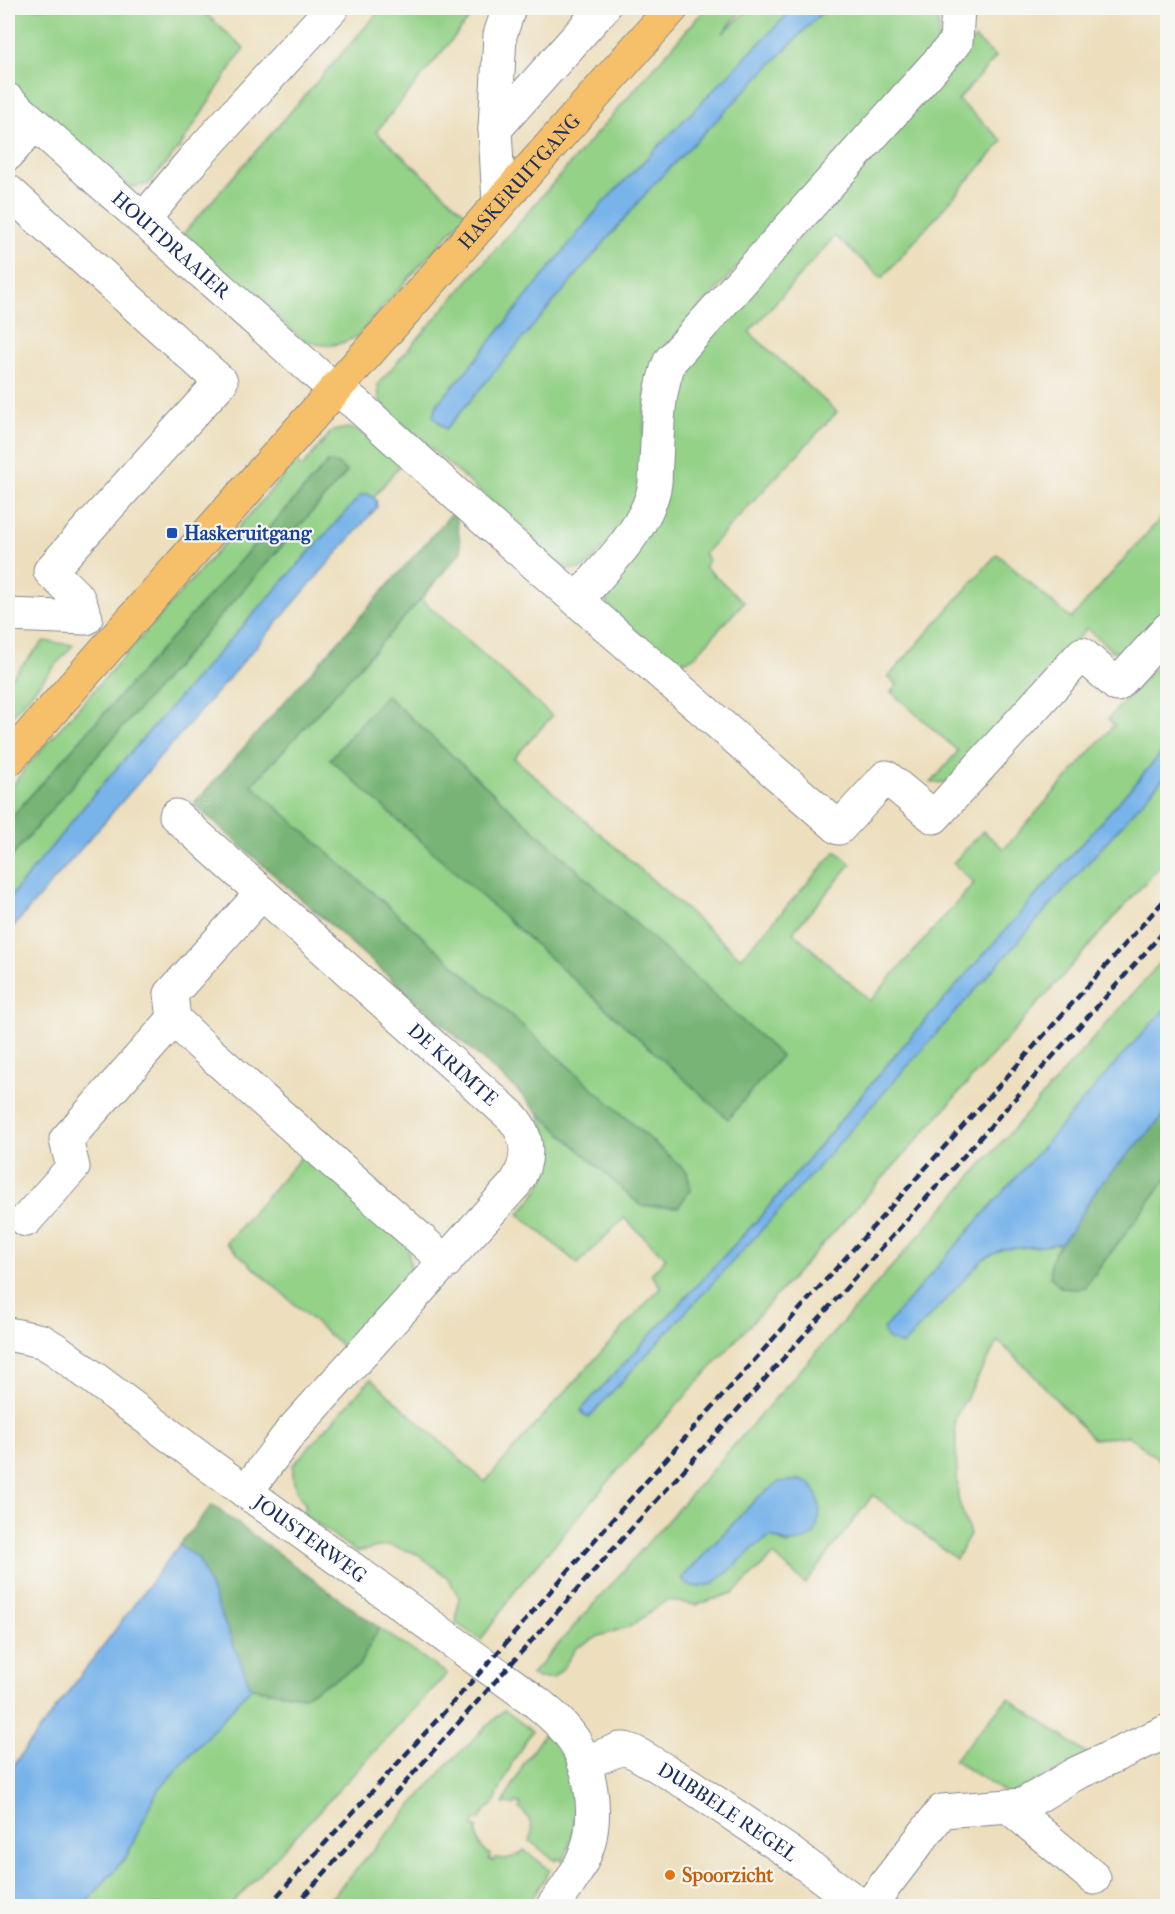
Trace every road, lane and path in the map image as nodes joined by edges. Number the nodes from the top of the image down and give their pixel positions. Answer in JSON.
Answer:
{"nodes":[{"id":1,"x":332,"y":8,"type":"edge"},
{"id":2,"x":509,"y":8,"type":"edge"},
{"id":3,"x":603,"y":8,"type":"edge"},
{"id":4,"x":672,"y":8,"type":"edge"},
{"id":5,"x":958,"y":8,"type":"edge"},
{"id":6,"x":8,"y":100,"type":"edge"},
{"id":7,"x":34,"y":123,"type":"junction"},
{"id":8,"x":495,"y":129,"type":"junction"},
{"id":9,"x":8,"y":154,"type":"edge"},
{"id":10,"x":8,"y":191,"type":"edge"},
{"id":11,"x":499,"y":203,"type":"junction"},
{"id":12,"x":143,"y":220,"type":"junction"},
{"id":13,"x":334,"y":389,"type":"junction"},
{"id":14,"x":578,"y":599,"type":"junction"},
{"id":15,"x":8,"y":615,"type":"edge"},
{"id":16,"x":86,"y":618,"type":"junction"},
{"id":17,"x":1167,"y":629,"type":"edge"},
{"id":18,"x":112,"y":642,"type":"junction"},
{"id":19,"x":8,"y":760,"type":"edge"},
{"id":20,"x":176,"y":816,"type":"dead end"},
{"id":21,"x":262,"y":893,"type":"junction"},
{"id":22,"x":174,"y":1019,"type":"junction"},
{"id":23,"x":26,"y":1220,"type":"dead end"},
{"id":24,"x":446,"y":1262,"type":"junction"},
{"id":25,"x":12,"y":1334,"type":"edge"},
{"id":26,"x":246,"y":1492,"type":"junction"},
{"id":27,"x":1167,"y":1731,"type":"edge"},
{"id":28,"x":584,"y":1763,"type":"junction"},
{"id":29,"x":1008,"y":1806,"type":"junction"},
{"id":30,"x":1094,"y":1878,"type":"dead end"},
{"id":31,"x":553,"y":1906,"type":"edge"},
{"id":32,"x":861,"y":1906,"type":"edge"},
{"id":33,"x":869,"y":1906,"type":"edge"}],
"edges":[{"from":1,"to":12,"type":"street"},
{"from":2,"to":8,"type":"street"},
{"from":3,"to":8,"type":"street"},
{"from":4,"to":11,"type":"main road","name":"HASKERUITGANG"},
{"from":5,"to":14,"type":"street"},
{"from":6,"to":7,"type":"street","name":"HOUTDRAAIER"},
{"from":7,"to":9,"type":"street"},
{"from":7,"to":12,"type":"street","name":"HOUTDRAAIER"},
{"from":8,"to":11,"type":"street"},
{"from":10,"to":16,"type":"street"},
{"from":11,"to":13,"type":"main road","name":"HASKERUITGANG"},
{"from":12,"to":13,"type":"street","name":"HOUTDRAAIER"},
{"from":13,"to":14,"type":"street","name":"HOUTDRAAIER"},
{"from":13,"to":18,"type":"main road","name":"HASKERUITGANG"},
{"from":14,"to":17,"type":"street","name":"HOUTDRAAIER"},
{"from":15,"to":16,"type":"street"},
{"from":16,"to":18,"type":"street"},
{"from":18,"to":19,"type":"main road","name":"HASKERUITGANG"},
{"from":20,"to":21,"type":"street","name":"DE KRIMTE"},
{"from":21,"to":22,"type":"street"},
{"from":21,"to":24,"type":"street","name":"DE KRIMTE"},
{"from":22,"to":23,"type":"street"},
{"from":22,"to":24,"type":"street"},
{"from":24,"to":26,"type":"street","name":"DE KRIMTE"},
{"from":25,"to":26,"type":"street","name":"JOUSTERWEG"},
{"from":26,"to":28,"type":"street","name":"JOUSTERWEG"},
{"from":27,"to":29,"type":"street"},
{"from":28,"to":31,"type":"street","name":"JOUSTERWEG"},
{"from":28,"to":32,"type":"street","name":"DUBBELE REGEL"},
{"from":29,"to":30,"type":"street"},
{"from":29,"to":33,"type":"street"}]}
